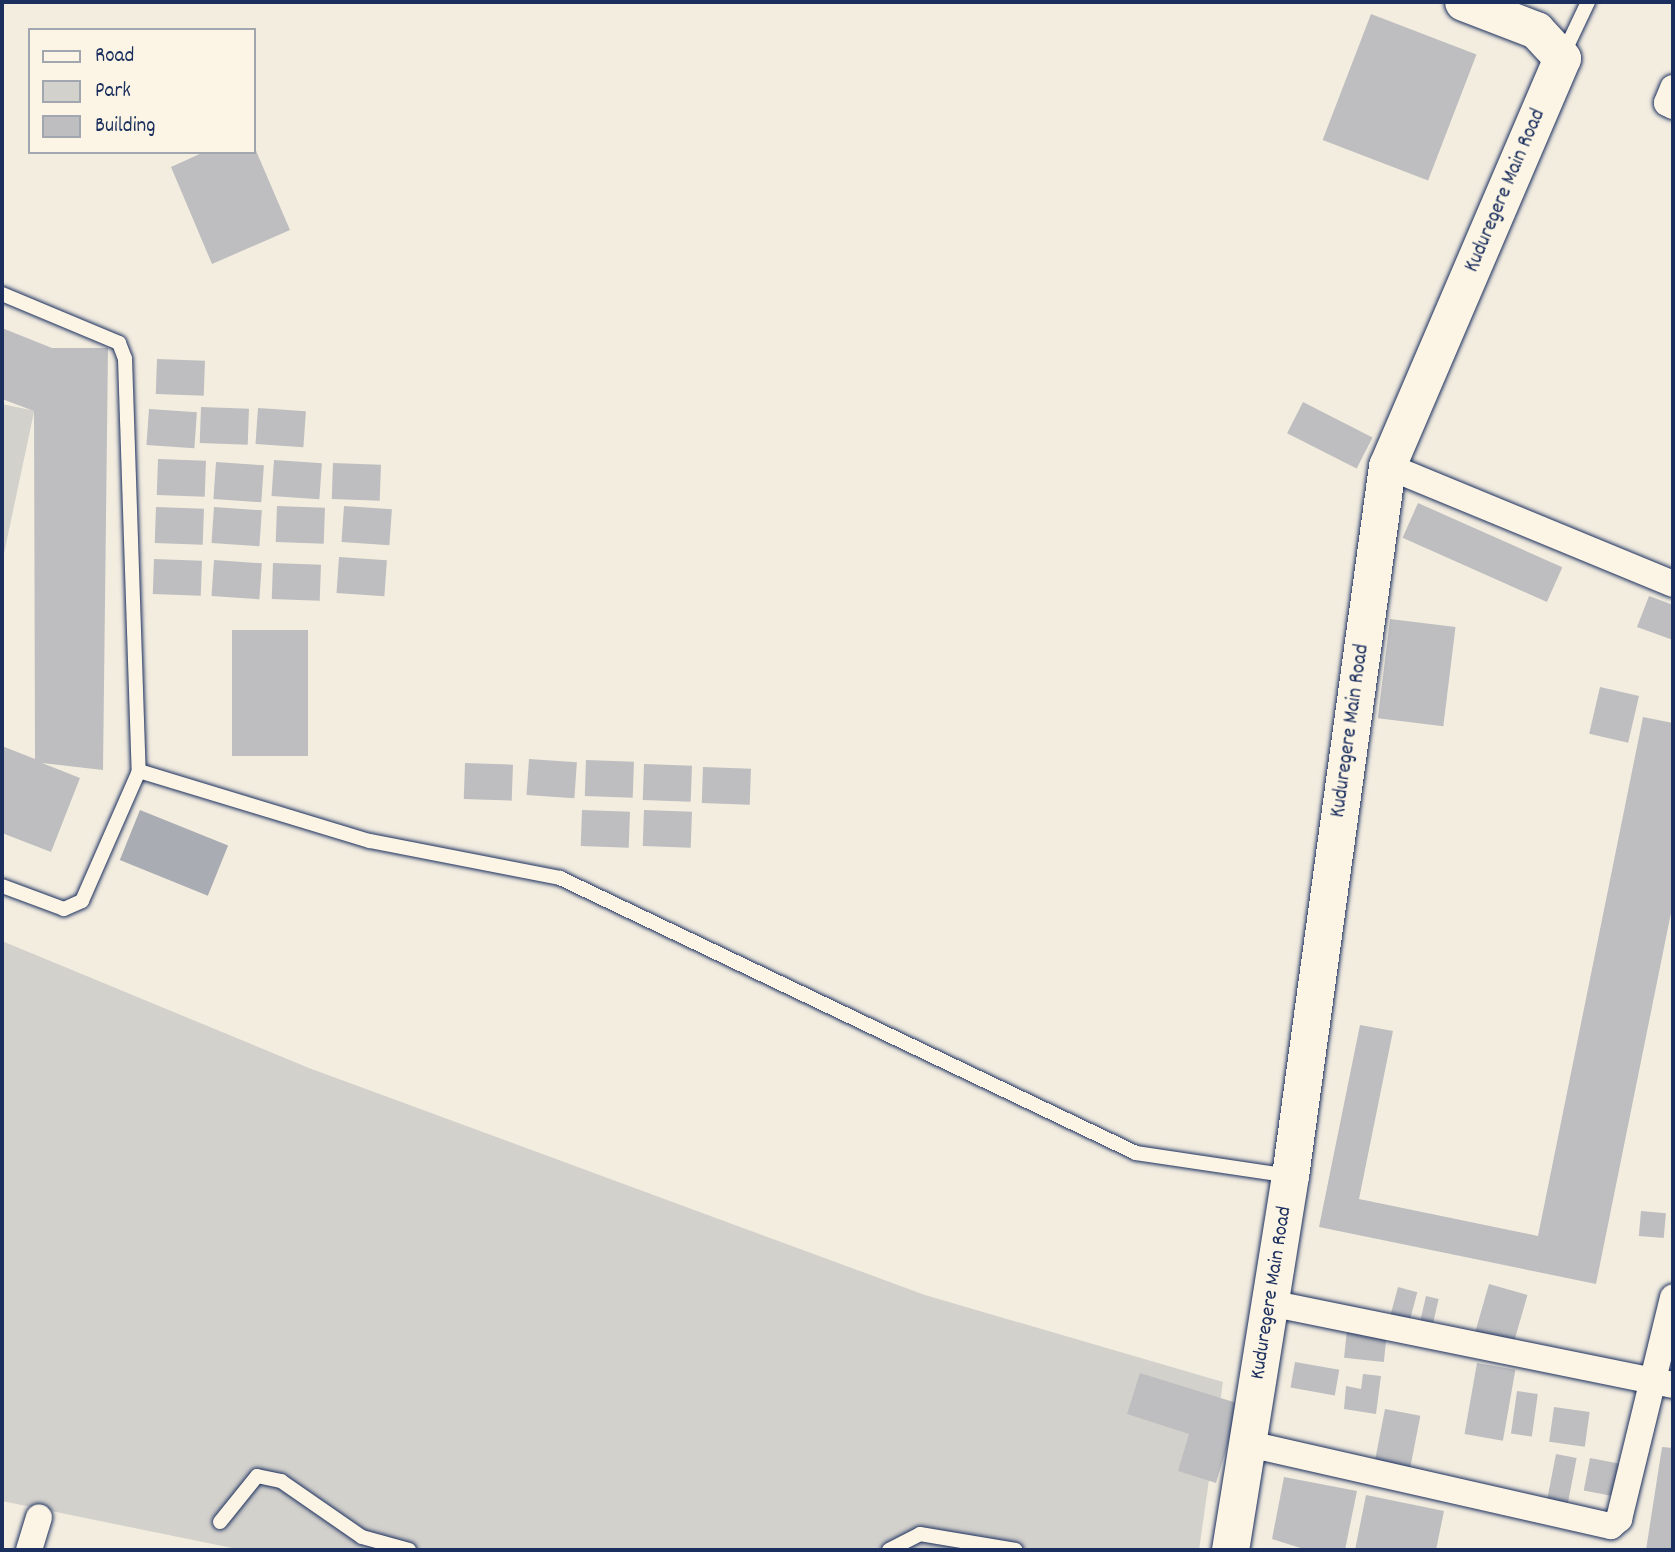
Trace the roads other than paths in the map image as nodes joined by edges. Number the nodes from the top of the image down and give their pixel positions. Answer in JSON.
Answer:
{"nodes":[{"id":1,"x":1463,"y":2,"type":"edge"},
{"id":2,"x":1588,"y":2,"type":"edge"},
{"id":3,"x":1562,"y":58,"type":"junction"},
{"id":4,"x":1673,"y":88,"type":"edge"},
{"id":5,"x":1673,"y":106,"type":"edge"},
{"id":6,"x":2,"y":294,"type":"edge"},
{"id":7,"x":1387,"y":466,"type":"junction"},
{"id":8,"x":1673,"y":584,"type":"edge"},
{"id":9,"x":139,"y":771,"type":"junction"},
{"id":10,"x":2,"y":886,"type":"edge"},
{"id":11,"x":1290,"y":1176,"type":"junction"},
{"id":12,"x":1673,"y":1297,"type":"edge"},
{"id":13,"x":1270,"y":1303,"type":"junction"},
{"id":14,"x":1664,"y":1382,"type":"edge"},
{"id":15,"x":1248,"y":1444,"type":"junction"},
{"id":16,"x":39,"y":1517,"type":"dead end"},
{"id":17,"x":220,"y":1522,"type":"dead end"},
{"id":18,"x":29,"y":1550,"type":"edge"},
{"id":19,"x":409,"y":1550,"type":"edge"},
{"id":20,"x":889,"y":1550,"type":"edge"},
{"id":21,"x":1016,"y":1550,"type":"edge"},
{"id":22,"x":1230,"y":1550,"type":"edge"}],
"edges":[{"from":1,"to":3,"type":"street"},
{"from":2,"to":3,"type":"lane"},
{"from":3,"to":7,"type":"street","name":"Kuduregere Main Road"},
{"from":4,"to":5,"type":"street"},
{"from":6,"to":9,"type":"lane"},
{"from":7,"to":8,"type":"street"},
{"from":7,"to":11,"type":"street","name":"Kuduregere Main Road"},
{"from":9,"to":10,"type":"lane"},
{"from":9,"to":11,"type":"lane"},
{"from":11,"to":13,"type":"street","name":"Kuduregere Main Road"},
{"from":12,"to":14,"type":"street"},
{"from":13,"to":14,"type":"street"},
{"from":13,"to":15,"type":"street","name":"Kuduregere Main Road"},
{"from":14,"to":15,"type":"street"},
{"from":15,"to":22,"type":"street","name":"Kuduregere Main Road"},
{"from":16,"to":18,"type":"street"},
{"from":17,"to":19,"type":"lane"},
{"from":20,"to":21,"type":"lane"}]}
